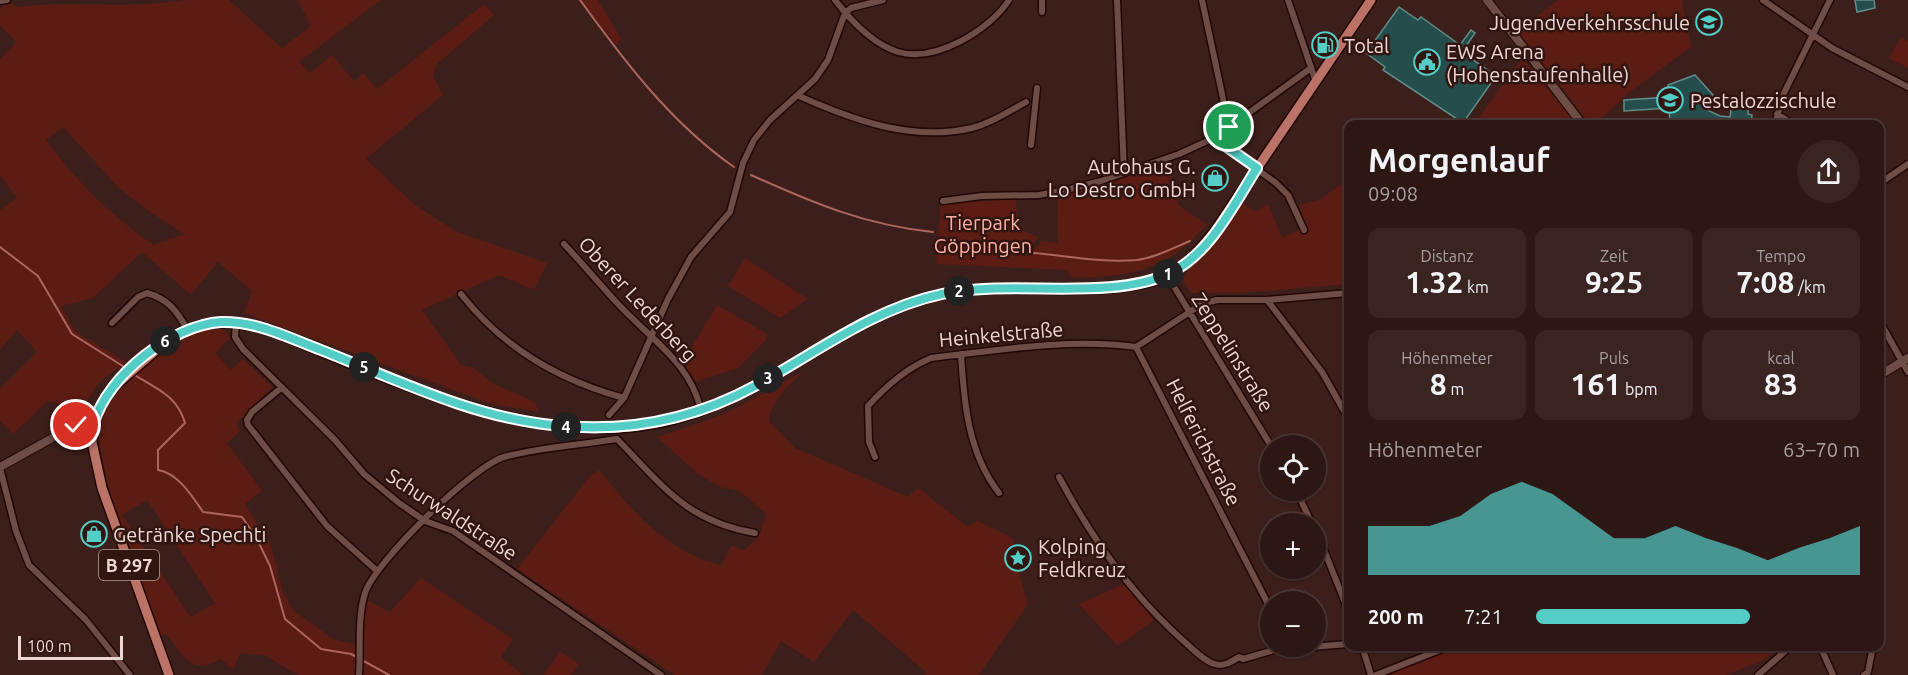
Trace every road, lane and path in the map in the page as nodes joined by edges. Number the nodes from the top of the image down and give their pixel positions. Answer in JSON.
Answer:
{"nodes":[{"id":1,"x":835,"y":0,"type":"edge"},
{"id":2,"x":884,"y":0,"type":"edge"},
{"id":3,"x":1010,"y":0,"type":"edge"},
{"id":4,"x":1042,"y":0,"type":"edge"},
{"id":5,"x":1117,"y":0,"type":"edge"},
{"id":6,"x":1202,"y":0,"type":"edge"},
{"id":7,"x":1288,"y":0,"type":"edge"},
{"id":8,"x":1371,"y":0,"type":"edge"},
{"id":9,"x":1486,"y":0,"type":"edge"},
{"id":10,"x":1763,"y":0,"type":"edge"},
{"id":11,"x":1830,"y":0,"type":"edge"},
{"id":12,"x":1042,"y":12,"type":"dead end"},
{"id":13,"x":845,"y":13,"type":"junction"},
{"id":14,"x":1814,"y":36,"type":"junction"},
{"id":15,"x":1311,"y":68,"type":"junction"},
{"id":16,"x":1316,"y":82,"type":"junction"},
{"id":17,"x":1908,"y":87,"type":"edge"},
{"id":18,"x":1037,"y":88,"type":"dead end"},
{"id":19,"x":799,"y":96,"type":"junction"},
{"id":20,"x":1026,"y":102,"type":"dead end"},
{"id":21,"x":1777,"y":114,"type":"junction"},
{"id":22,"x":1579,"y":120,"type":"edge"},
{"id":23,"x":1776,"y":120,"type":"edge"},
{"id":24,"x":1787,"y":120,"type":"edge"},
{"id":25,"x":1229,"y":127,"type":"junction"},
{"id":26,"x":1214,"y":138,"type":"junction"},
{"id":27,"x":1031,"y":145,"type":"dead end"},
{"id":28,"x":1908,"y":164,"type":"edge"},
{"id":29,"x":1257,"y":168,"type":"junction"},
{"id":30,"x":1124,"y":173,"type":"junction"},
{"id":31,"x":1884,"y":180,"type":"edge"},
{"id":32,"x":943,"y":201,"type":"dead end"},
{"id":33,"x":1304,"y":230,"type":"dead end"},
{"id":34,"x":564,"y":244,"type":"dead end"},
{"id":35,"x":1167,"y":275,"type":"junction"},
{"id":36,"x":461,"y":294,"type":"dead end"},
{"id":37,"x":1344,"y":295,"type":"edge"},
{"id":38,"x":1266,"y":300,"type":"junction"},
{"id":39,"x":1189,"y":313,"type":"junction"},
{"id":40,"x":112,"y":323,"type":"dead end"},
{"id":41,"x":236,"y":323,"type":"junction"},
{"id":42,"x":1884,"y":328,"type":"edge"},
{"id":43,"x":187,"y":329,"type":"junction"},
{"id":44,"x":650,"y":336,"type":"junction"},
{"id":45,"x":1136,"y":347,"type":"junction"},
{"id":46,"x":961,"y":354,"type":"junction"},
{"id":47,"x":1905,"y":359,"type":"edge"},
{"id":48,"x":1884,"y":372,"type":"edge"},
{"id":49,"x":1908,"y":372,"type":"edge"},
{"id":50,"x":281,"y":388,"type":"junction"},
{"id":51,"x":624,"y":398,"type":"junction"},
{"id":52,"x":701,"y":410,"type":"junction"},
{"id":53,"x":1344,"y":411,"type":"edge"},
{"id":54,"x":609,"y":415,"type":"dead end"},
{"id":55,"x":94,"y":423,"type":"junction"},
{"id":56,"x":1264,"y":435,"type":"edge"},
{"id":57,"x":875,"y":458,"type":"dead end"},
{"id":58,"x":0,"y":468,"type":"edge"},
{"id":59,"x":1059,"y":477,"type":"dead end"},
{"id":60,"x":999,"y":493,"type":"dead end"},
{"id":61,"x":425,"y":521,"type":"junction"},
{"id":62,"x":755,"y":533,"type":"dead end"},
{"id":63,"x":1326,"y":555,"type":"edge"},
{"id":64,"x":376,"y":570,"type":"junction"},
{"id":65,"x":1261,"y":591,"type":"edge"},
{"id":66,"x":1344,"y":600,"type":"edge"},
{"id":67,"x":1344,"y":644,"type":"edge"},
{"id":68,"x":1326,"y":646,"type":"edge"},
{"id":69,"x":1364,"y":651,"type":"edge"},
{"id":70,"x":1437,"y":651,"type":"edge"},
{"id":71,"x":1786,"y":651,"type":"edge"},
{"id":72,"x":1822,"y":651,"type":"edge"},
{"id":73,"x":1872,"y":651,"type":"edge"},
{"id":74,"x":1260,"y":654,"type":"edge"},
{"id":75,"x":1761,"y":674,"type":"edge"},
{"id":76,"x":130,"y":675,"type":"edge"},
{"id":77,"x":169,"y":675,"type":"edge"},
{"id":78,"x":359,"y":675,"type":"edge"},
{"id":79,"x":661,"y":675,"type":"edge"},
{"id":80,"x":1371,"y":675,"type":"edge"},
{"id":81,"x":1376,"y":675,"type":"edge"},
{"id":82,"x":1833,"y":675,"type":"edge"},
{"id":83,"x":1864,"y":675,"type":"edge"}],
"edges":[{"from":1,"to":13,"type":"street"},
{"from":2,"to":13,"type":"street"},
{"from":3,"to":13,"type":"street"},
{"from":4,"to":12,"type":"street"},
{"from":5,"to":30,"type":"street"},
{"from":6,"to":25,"type":"street"},
{"from":7,"to":15,"type":"street"},
{"from":8,"to":16,"type":"main road","number":"B 297"},
{"from":9,"to":22,"type":"street"},
{"from":10,"to":14,"type":"street"},
{"from":11,"to":14,"type":"street"},
{"from":13,"to":19,"type":"street"},
{"from":14,"to":17,"type":"street"},
{"from":14,"to":21,"type":"street"},
{"from":15,"to":16,"type":"street"},
{"from":15,"to":25,"type":"street"},
{"from":16,"to":29,"type":"main road","number":"B 297"},
{"from":18,"to":27,"type":"street"},
{"from":19,"to":20,"type":"street"},
{"from":19,"to":44,"type":"street"},
{"from":21,"to":23,"type":"street"},
{"from":21,"to":24,"type":"street"},
{"from":25,"to":26,"type":"street"},
{"from":26,"to":29,"type":"street"},
{"from":26,"to":30,"type":"street"},
{"from":28,"to":31,"type":"street"},
{"from":29,"to":33,"type":"street"},
{"from":29,"to":35,"type":"main road","number":"B 297"},
{"from":30,"to":32,"type":"street"},
{"from":34,"to":44,"type":"street","name":"Oberer Lederberg"},
{"from":35,"to":39,"type":"street","name":"Zeppelinstraße"},
{"from":35,"to":52,"type":"main road","number":"B 297"},
{"from":36,"to":51,"type":"street"},
{"from":37,"to":38,"type":"street"},
{"from":38,"to":39,"type":"street"},
{"from":38,"to":53,"type":"street"},
{"from":39,"to":45,"type":"street"},
{"from":39,"to":56,"type":"street","name":"Zeppelinstraße"},
{"from":40,"to":43,"type":"street"},
{"from":41,"to":43,"type":"main road","number":"B 297"},
{"from":41,"to":50,"type":"street","name":"Schurwaldstraße"},
{"from":41,"to":52,"type":"main road","number":"B 297"},
{"from":42,"to":47,"type":"street"},
{"from":43,"to":55,"type":"main road","number":"B 297"},
{"from":44,"to":51,"type":"street"},
{"from":44,"to":52,"type":"street","name":"Oberer Lederberg"},
{"from":45,"to":46,"type":"street","name":"Heinkelstraße"},
{"from":45,"to":65,"type":"street","name":"Helferichstraße"},
{"from":46,"to":57,"type":"street","name":"Heinkelstraße"},
{"from":46,"to":60,"type":"street"},
{"from":47,"to":48,"type":"street"},
{"from":47,"to":49,"type":"street"},
{"from":50,"to":61,"type":"street","name":"Schurwaldstraße"},
{"from":50,"to":64,"type":"street"},
{"from":51,"to":54,"type":"street"},
{"from":55,"to":58,"type":"street"},
{"from":55,"to":77,"type":"main road","number":"B 297"},
{"from":58,"to":76,"type":"street"},
{"from":59,"to":74,"type":"street"},
{"from":61,"to":62,"type":"street"},
{"from":61,"to":64,"type":"street"},
{"from":61,"to":79,"type":"street","name":"Schurwaldstraße"},
{"from":63,"to":66,"type":"street"},
{"from":64,"to":78,"type":"street"},
{"from":67,"to":68,"type":"street"},
{"from":69,"to":80,"type":"street"},
{"from":70,"to":81,"type":"street"},
{"from":71,"to":75,"type":"street"},
{"from":72,"to":82,"type":"street"},
{"from":73,"to":83,"type":"street"}]}
